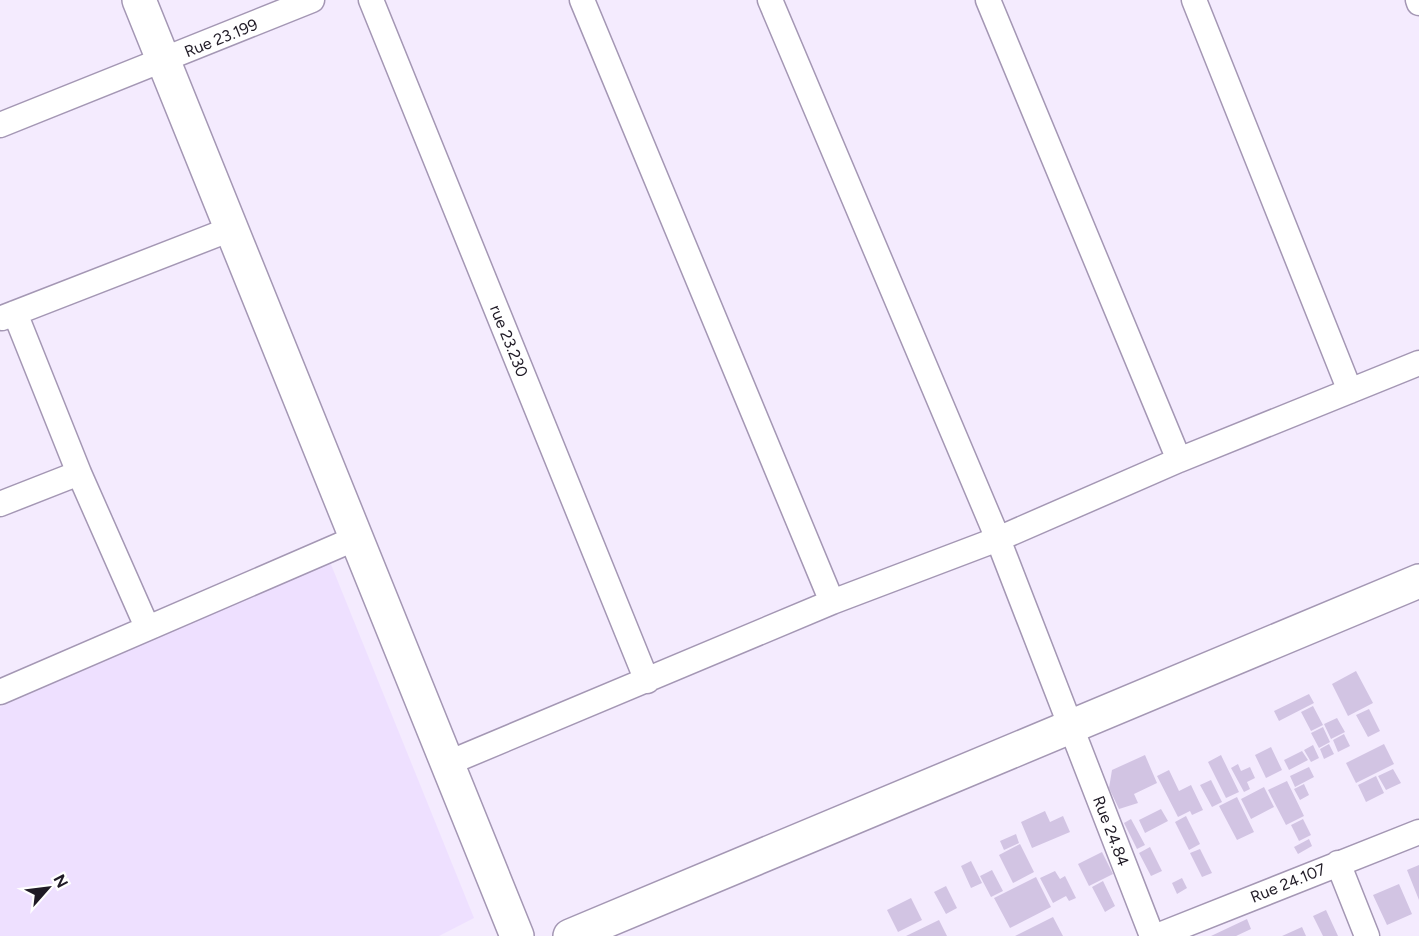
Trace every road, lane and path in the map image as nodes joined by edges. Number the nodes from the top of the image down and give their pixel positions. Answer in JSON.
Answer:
{"nodes":[{"id":1,"x":139,"y":0,"type":"edge"},
{"id":2,"x":312,"y":0,"type":"edge"},
{"id":3,"x":371,"y":0,"type":"edge"},
{"id":4,"x":582,"y":0,"type":"edge"},
{"id":5,"x":771,"y":0,"type":"edge"},
{"id":6,"x":988,"y":0,"type":"edge"},
{"id":7,"x":1194,"y":0,"type":"edge"},
{"id":8,"x":164,"y":62,"type":"junction"},
{"id":9,"x":0,"y":125,"type":"edge"},
{"id":10,"x":231,"y":229,"type":"junction"},
{"id":11,"x":8,"y":316,"type":"edge"},
{"id":12,"x":1419,"y":363,"type":"edge"},
{"id":13,"x":1350,"y":391,"type":"junction"},
{"id":14,"x":1179,"y":460,"type":"junction"},
{"id":15,"x":79,"y":473,"type":"junction"},
{"id":16,"x":0,"y":504,"type":"edge"},
{"id":17,"x":354,"y":539,"type":"junction"},
{"id":18,"x":998,"y":539,"type":"junction"},
{"id":19,"x":1419,"y":581,"type":"edge"},
{"id":20,"x":832,"y":602,"type":"junction"},
{"id":21,"x":147,"y":627,"type":"junction"},
{"id":22,"x":647,"y":681,"type":"junction"},
{"id":23,"x":0,"y":692,"type":"edge"},
{"id":24,"x":1071,"y":726,"type":"junction"},
{"id":25,"x":446,"y":764,"type":"junction"},
{"id":26,"x":1419,"y":832,"type":"edge"},
{"id":27,"x":1338,"y":863,"type":"junction"},
{"id":28,"x":517,"y":936,"type":"edge"},
{"id":29,"x":570,"y":936,"type":"edge"},
{"id":30,"x":1152,"y":936,"type":"edge"},
{"id":31,"x":1157,"y":936,"type":"edge"},
{"id":32,"x":1366,"y":936,"type":"edge"}],
"edges":[{"from":1,"to":8,"type":"street"},
{"from":2,"to":8,"type":"street","name":"Rue 23.199"},
{"from":3,"to":22,"type":"street","name":"rue 23.230"},
{"from":4,"to":20,"type":"street"},
{"from":5,"to":18,"type":"street","name":"Rue 24.84"},
{"from":6,"to":14,"type":"street"},
{"from":7,"to":13,"type":"street"},
{"from":8,"to":9,"type":"street","name":"Rue 23.199"},
{"from":8,"to":10,"type":"street"},
{"from":10,"to":11,"type":"street"},
{"from":10,"to":17,"type":"street"},
{"from":11,"to":15,"type":"street"},
{"from":12,"to":13,"type":"street"},
{"from":13,"to":14,"type":"street"},
{"from":14,"to":18,"type":"street"},
{"from":15,"to":16,"type":"street"},
{"from":15,"to":21,"type":"street"},
{"from":17,"to":21,"type":"street"},
{"from":17,"to":25,"type":"street"},
{"from":18,"to":20,"type":"street"},
{"from":18,"to":24,"type":"street","name":"Rue 24.84"},
{"from":19,"to":24,"type":"street"},
{"from":20,"to":22,"type":"street"},
{"from":21,"to":23,"type":"street"},
{"from":22,"to":25,"type":"street"},
{"from":24,"to":29,"type":"street"},
{"from":24,"to":30,"type":"street","name":"Rue 24.84"},
{"from":25,"to":28,"type":"street"},
{"from":26,"to":27,"type":"street","name":"Rue 24.107"},
{"from":27,"to":31,"type":"street","name":"Rue 24.107"},
{"from":27,"to":32,"type":"street"}]}
